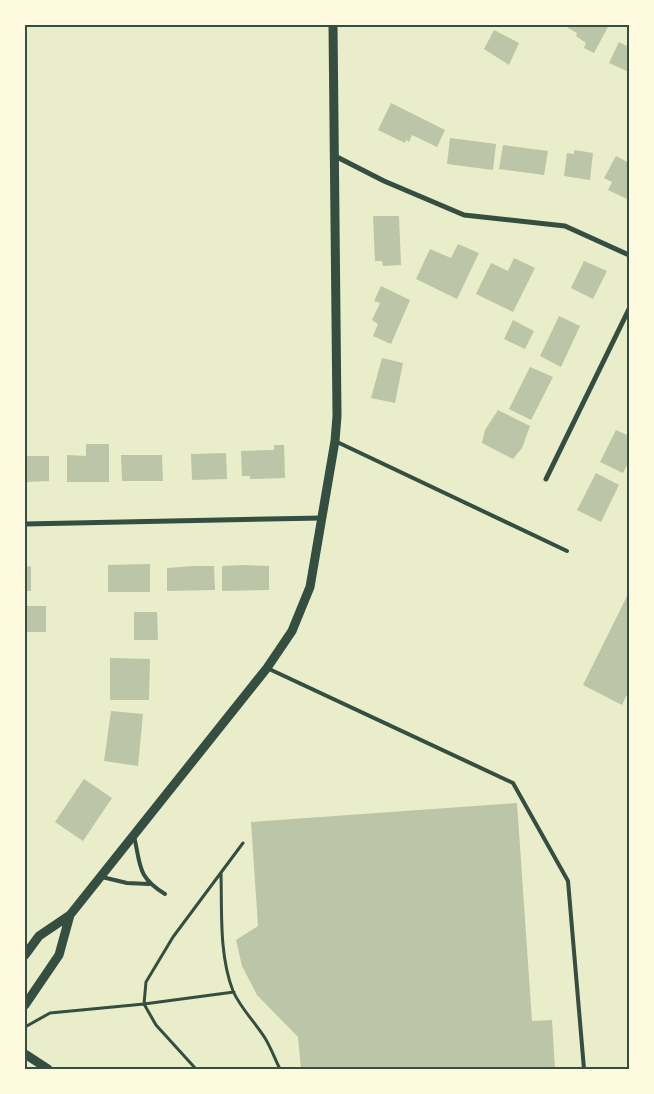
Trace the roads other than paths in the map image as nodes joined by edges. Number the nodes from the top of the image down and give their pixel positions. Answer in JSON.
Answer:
{"nodes":[{"id":1,"x":333,"y":25,"type":"edge"},
{"id":2,"x":335,"y":156,"type":"junction"},
{"id":3,"x":629,"y":255,"type":"edge"},
{"id":4,"x":629,"y":309,"type":"edge"},
{"id":5,"x":335,"y":441,"type":"junction"},
{"id":6,"x":546,"y":479,"type":"dead end"},
{"id":7,"x":322,"y":518,"type":"junction"},
{"id":8,"x":25,"y":524,"type":"edge"},
{"id":9,"x":566,"y":551,"type":"dead end"},
{"id":10,"x":267,"y":668,"type":"junction"},
{"id":11,"x":134,"y":835,"type":"junction"},
{"id":12,"x":100,"y":877,"type":"junction"},
{"id":13,"x":149,"y":884,"type":"junction"},
{"id":14,"x":165,"y":894,"type":"dead end"},
{"id":15,"x":70,"y":915,"type":"junction"},
{"id":16,"x":25,"y":955,"type":"edge"},
{"id":17,"x":25,"y":1005,"type":"edge"},
{"id":18,"x":25,"y":1054,"type":"edge"},
{"id":19,"x":48,"y":1069,"type":"edge"},
{"id":20,"x":584,"y":1069,"type":"edge"}],
"edges":[{"from":1,"to":2,"type":"street"},
{"from":2,"to":3,"type":"street"},
{"from":2,"to":5,"type":"street"},
{"from":4,"to":6,"type":"street"},
{"from":5,"to":7,"type":"street"},
{"from":5,"to":9,"type":"lane"},
{"from":7,"to":8,"type":"street"},
{"from":7,"to":10,"type":"street"},
{"from":10,"to":11,"type":"street"},
{"from":10,"to":20,"type":"lane"},
{"from":11,"to":12,"type":"street"},
{"from":11,"to":13,"type":"lane"},
{"from":12,"to":13,"type":"lane"},
{"from":12,"to":15,"type":"street"},
{"from":13,"to":14,"type":"lane"},
{"from":15,"to":16,"type":"street"},
{"from":15,"to":17,"type":"street"},
{"from":18,"to":19,"type":"street"}]}
